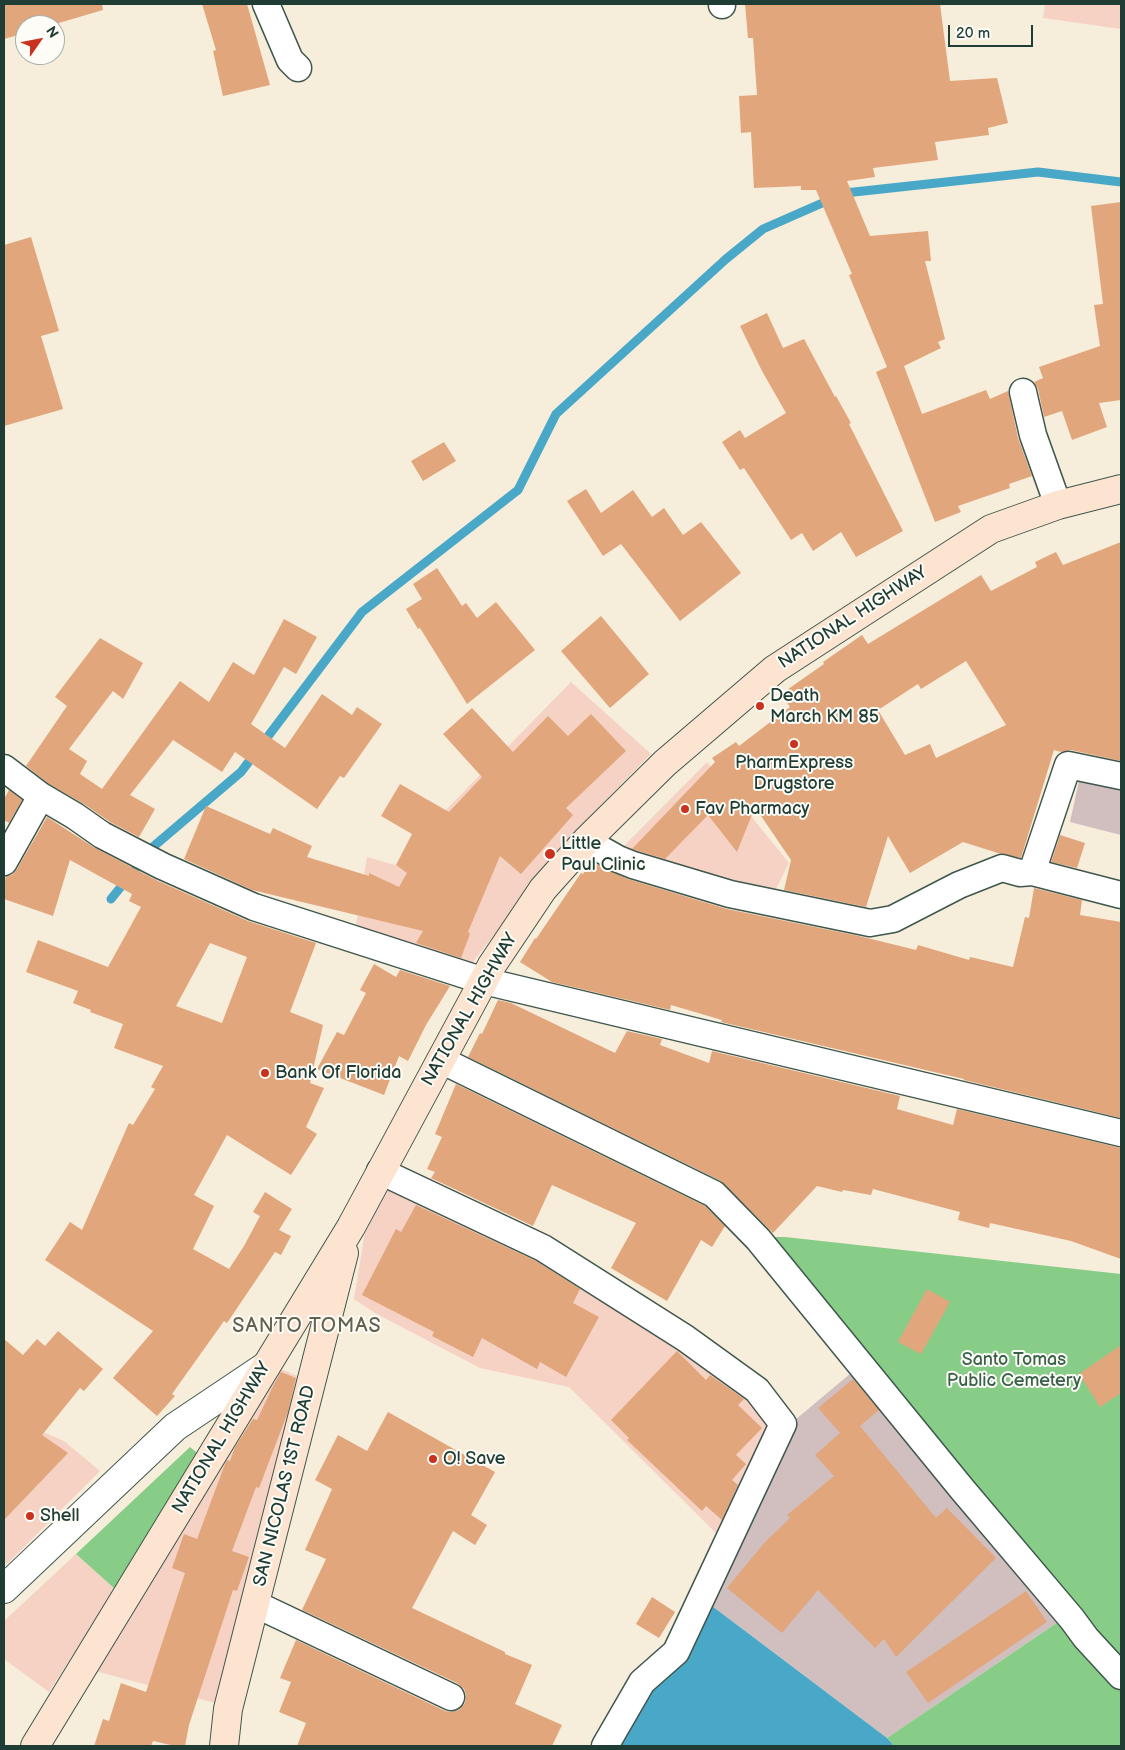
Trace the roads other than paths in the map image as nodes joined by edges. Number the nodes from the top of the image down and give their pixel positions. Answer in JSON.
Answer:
{"nodes":[{"id":1,"x":266,"y":4,"type":"edge"},
{"id":2,"x":298,"y":68,"type":"dead end"},
{"id":3,"x":1023,"y":392,"type":"dead end"},
{"id":4,"x":1121,"y":489,"type":"edge"},
{"id":5,"x":1058,"y":505,"type":"junction"},
{"id":6,"x":4,"y":768,"type":"edge"},
{"id":7,"x":1121,"y":776,"type":"edge"},
{"id":8,"x":41,"y":796,"type":"junction"},
{"id":9,"x":586,"y":840,"type":"junction"},
{"id":10,"x":4,"y":862,"type":"edge"},
{"id":11,"x":1032,"y":872,"type":"junction"},
{"id":12,"x":1121,"y":895,"type":"edge"},
{"id":13,"x":484,"y":980,"type":"junction"},
{"id":14,"x":441,"y":1060,"type":"junction"},
{"id":15,"x":1121,"y":1133,"type":"edge"},
{"id":16,"x":380,"y":1171,"type":"junction"},
{"id":17,"x":351,"y":1227,"type":"junction"},
{"id":18,"x":266,"y":1366,"type":"junction"},
{"id":19,"x":4,"y":1589,"type":"edge"},
{"id":20,"x":255,"y":1604,"type":"junction"},
{"id":21,"x":1121,"y":1676,"type":"edge"},
{"id":22,"x":451,"y":1697,"type":"dead end"},
{"id":23,"x":34,"y":1746,"type":"edge"},
{"id":24,"x":224,"y":1746,"type":"edge"},
{"id":25,"x":605,"y":1746,"type":"edge"}],
"edges":[{"from":1,"to":2,"type":"street"},
{"from":3,"to":5,"type":"street"},
{"from":4,"to":5,"type":"main road","name":"NATIONAL HIGHWAY"},
{"from":5,"to":9,"type":"main road","name":"NATIONAL HIGHWAY"},
{"from":6,"to":8,"type":"street"},
{"from":7,"to":11,"type":"street"},
{"from":8,"to":10,"type":"street"},
{"from":8,"to":13,"type":"street"},
{"from":9,"to":11,"type":"street"},
{"from":9,"to":13,"type":"main road","name":"NATIONAL HIGHWAY"},
{"from":11,"to":12,"type":"street"},
{"from":13,"to":14,"type":"main road","name":"NATIONAL HIGHWAY"},
{"from":13,"to":15,"type":"street"},
{"from":14,"to":16,"type":"main road","name":"NATIONAL HIGHWAY"},
{"from":14,"to":21,"type":"street"},
{"from":16,"to":17,"type":"main road","name":"NATIONAL HIGHWAY"},
{"from":16,"to":25,"type":"street"},
{"from":17,"to":18,"type":"main road","name":"NATIONAL HIGHWAY"},
{"from":17,"to":20,"type":"main road","name":"SAN NICOLAS 1ST ROAD"},
{"from":18,"to":19,"type":"street"},
{"from":18,"to":23,"type":"main road","name":"NATIONAL HIGHWAY"},
{"from":20,"to":22,"type":"street"},
{"from":20,"to":24,"type":"main road","name":"SAN NICOLAS 1ST ROAD"}]}
